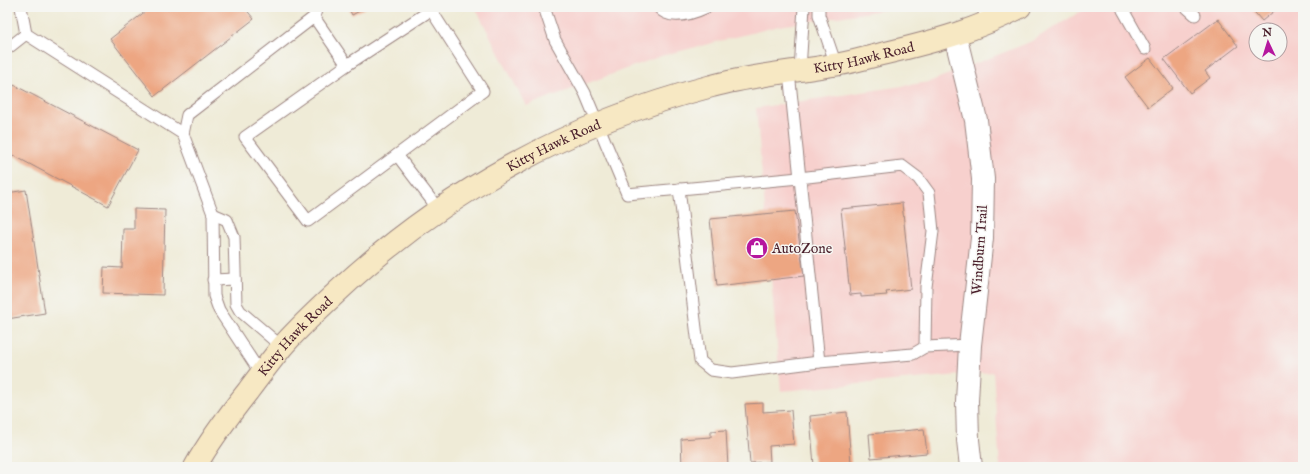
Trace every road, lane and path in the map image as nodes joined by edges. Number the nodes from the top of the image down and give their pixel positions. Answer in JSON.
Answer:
{"nodes":[{"id":1,"x":21,"y":7,"type":"edge"},
{"id":2,"x":544,"y":7,"type":"edge"},
{"id":3,"x":658,"y":7,"type":"edge"},
{"id":4,"x":707,"y":7,"type":"edge"},
{"id":5,"x":804,"y":7,"type":"edge"},
{"id":6,"x":819,"y":7,"type":"edge"},
{"id":7,"x":1020,"y":7,"type":"edge"},
{"id":8,"x":1124,"y":7,"type":"edge"},
{"id":9,"x":1186,"y":7,"type":"edge"},
{"id":10,"x":315,"y":12,"type":"edge"},
{"id":11,"x":987,"y":14,"type":"edge"},
{"id":12,"x":1195,"y":15,"type":"dead end"},
{"id":13,"x":26,"y":34,"type":"junction"},
{"id":14,"x":955,"y":35,"type":"junction"},
{"id":15,"x":1145,"y":48,"type":"dead end"},
{"id":16,"x":7,"y":49,"type":"edge"},
{"id":17,"x":347,"y":65,"type":"junction"},
{"id":18,"x":836,"y":65,"type":"junction"},
{"id":19,"x":795,"y":71,"type":"junction"},
{"id":20,"x":596,"y":124,"type":"junction"},
{"id":21,"x":183,"y":134,"type":"junction"},
{"id":22,"x":397,"y":155,"type":"junction"},
{"id":23,"x":800,"y":178,"type":"junction"},
{"id":24,"x":679,"y":189,"type":"junction"},
{"id":25,"x":439,"y":210,"type":"junction"},
{"id":26,"x":213,"y":214,"type":"junction"},
{"id":27,"x":235,"y":279,"type":"junction"},
{"id":28,"x":213,"y":280,"type":"junction"},
{"id":29,"x":970,"y":345,"type":"junction"},
{"id":30,"x":282,"y":347,"type":"junction"},
{"id":31,"x":925,"y":347,"type":"junction"},
{"id":32,"x":818,"y":362,"type":"junction"},
{"id":33,"x":261,"y":374,"type":"junction"},
{"id":34,"x":195,"y":467,"type":"edge"},
{"id":35,"x":972,"y":467,"type":"edge"}],
"edges":[{"from":1,"to":13,"type":"lane"},
{"from":2,"to":20,"type":"lane"},
{"from":3,"to":4,"type":"lane"},
{"from":5,"to":19,"type":"lane"},
{"from":6,"to":18,"type":"lane"},
{"from":7,"to":11,"type":"main road","name":"Kitty Hawk Road"},
{"from":8,"to":15,"type":"lane"},
{"from":9,"to":12,"type":"lane"},
{"from":10,"to":17,"type":"lane"},
{"from":10,"to":21,"type":"lane"},
{"from":11,"to":14,"type":"main road","name":"Kitty Hawk Road"},
{"from":13,"to":16,"type":"lane"},
{"from":13,"to":21,"type":"lane"},
{"from":14,"to":18,"type":"main road","name":"Kitty Hawk Road"},
{"from":14,"to":29,"type":"street","name":"Windburn Trail"},
{"from":17,"to":22,"type":"lane"},
{"from":17,"to":22,"type":"lane"},
{"from":18,"to":19,"type":"main road","name":"Kitty Hawk Road"},
{"from":19,"to":20,"type":"main road","name":"Kitty Hawk Road"},
{"from":19,"to":23,"type":"lane"},
{"from":20,"to":24,"type":"lane"},
{"from":20,"to":25,"type":"main road","name":"Kitty Hawk Road"},
{"from":21,"to":26,"type":"lane"},
{"from":22,"to":25,"type":"lane"},
{"from":23,"to":24,"type":"lane"},
{"from":23,"to":31,"type":"lane"},
{"from":23,"to":32,"type":"lane"},
{"from":24,"to":32,"type":"lane"},
{"from":25,"to":30,"type":"main road","name":"Kitty Hawk Road"},
{"from":26,"to":27,"type":"lane"},
{"from":26,"to":28,"type":"lane"},
{"from":27,"to":28,"type":"lane"},
{"from":27,"to":30,"type":"lane"},
{"from":28,"to":33,"type":"lane"},
{"from":29,"to":31,"type":"lane"},
{"from":29,"to":35,"type":"street","name":"Windburn Trail"},
{"from":30,"to":33,"type":"main road","name":"Kitty Hawk Road"},
{"from":31,"to":32,"type":"lane"},
{"from":33,"to":34,"type":"main road","name":"Kitty Hawk Road"}]}
